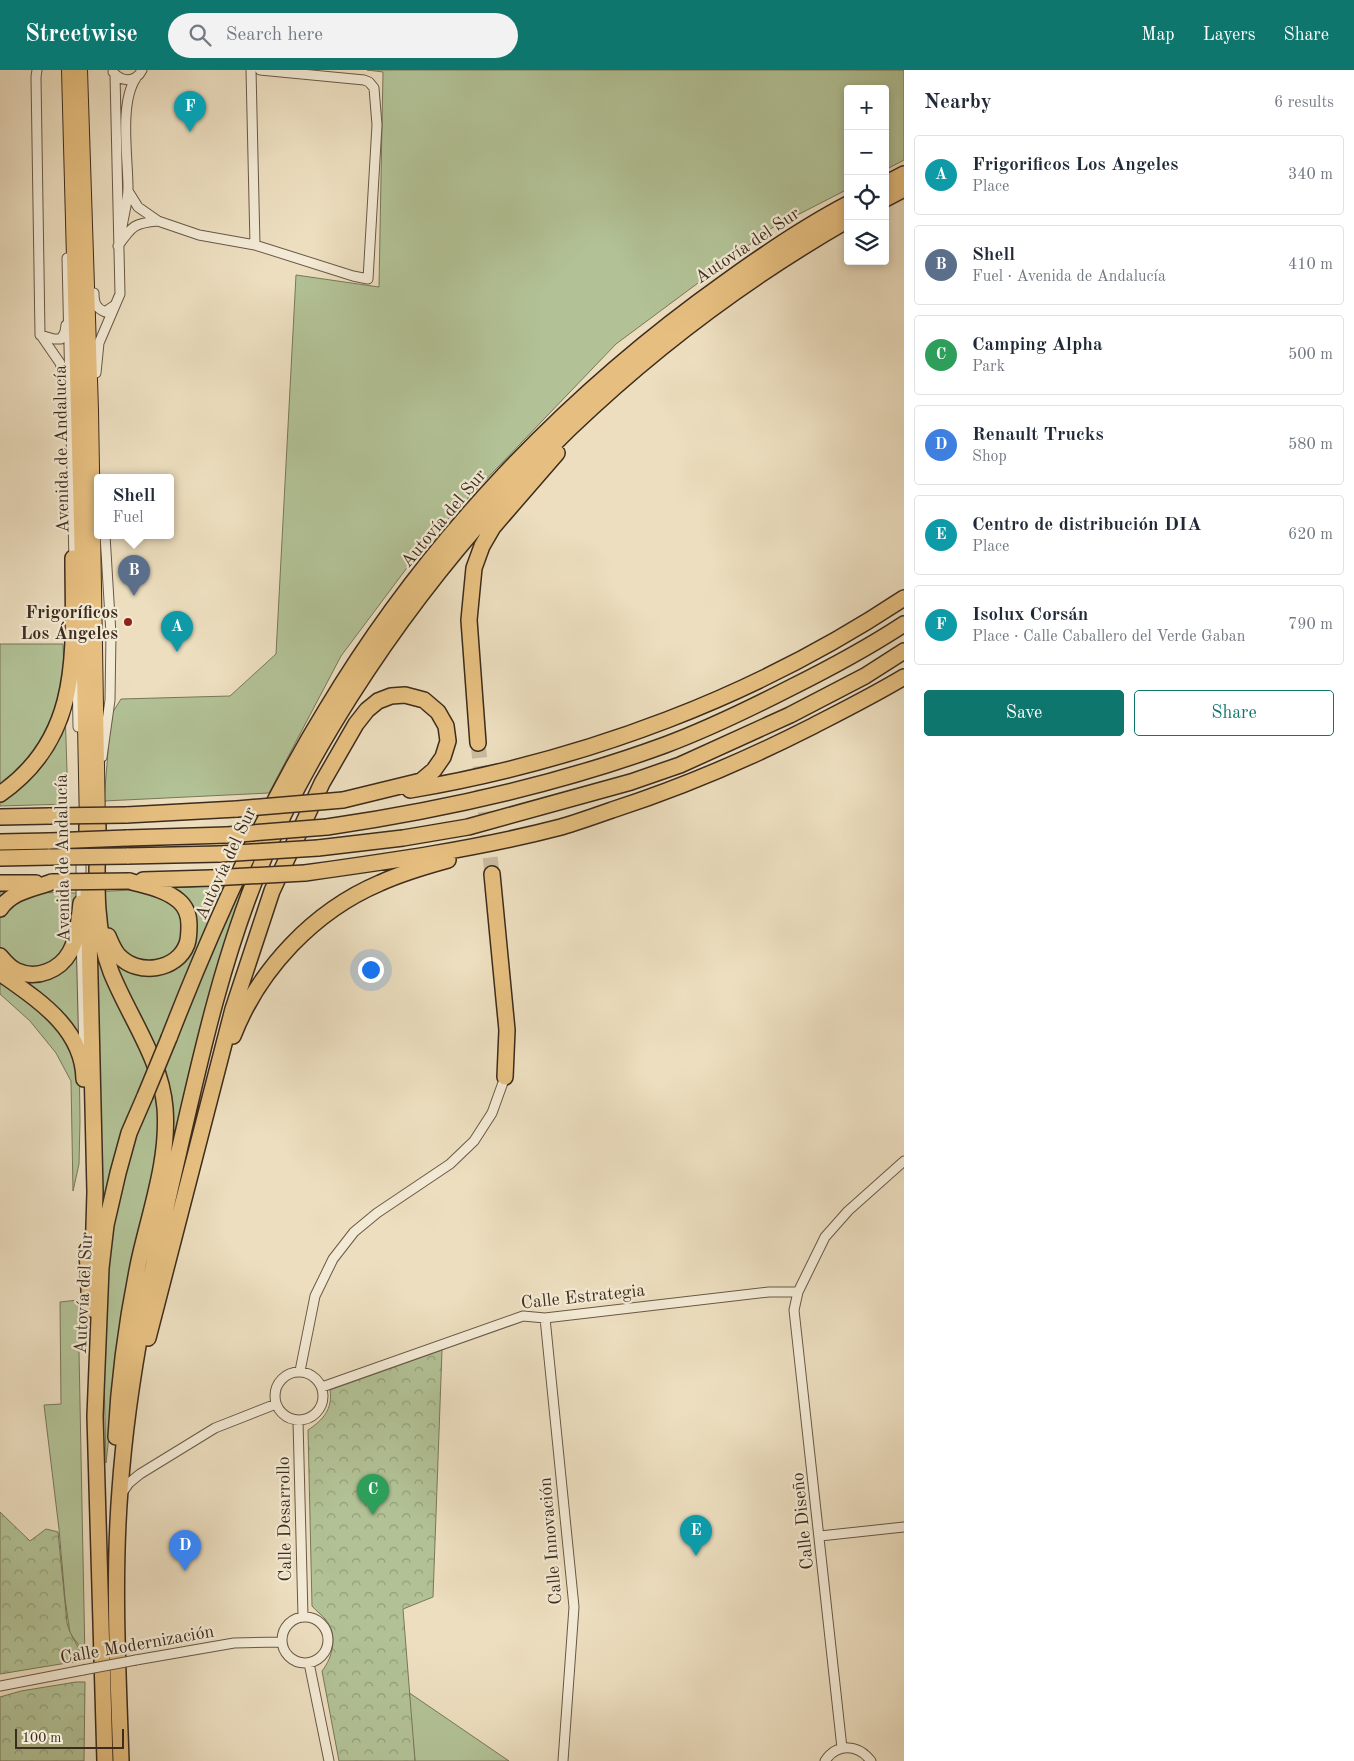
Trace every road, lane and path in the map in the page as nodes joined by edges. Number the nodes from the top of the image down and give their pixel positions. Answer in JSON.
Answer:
{"nodes":[{"id":1,"x":37,"y":70,"type":"edge"},
{"id":2,"x":69,"y":70,"type":"edge"},
{"id":3,"x":80,"y":70,"type":"edge"},
{"id":4,"x":251,"y":70,"type":"edge"},
{"id":5,"x":260,"y":70,"type":"edge"},
{"id":6,"x":113,"y":72,"type":"edge"},
{"id":7,"x":141,"y":72,"type":"edge"},
{"id":8,"x":904,"y":174,"type":"edge"},
{"id":9,"x":889,"y":182,"type":"edge"},
{"id":10,"x":84,"y":184,"type":"junction"},
{"id":11,"x":904,"y":188,"type":"edge"},
{"id":12,"x":128,"y":191,"type":"junction"},
{"id":13,"x":889,"y":197,"type":"edge"},
{"id":14,"x":844,"y":206,"type":"edge"},
{"id":15,"x":158,"y":221,"type":"junction"},
{"id":16,"x":844,"y":222,"type":"edge"},
{"id":17,"x":255,"y":245,"type":"junction"},
{"id":18,"x":118,"y":247,"type":"junction"},
{"id":19,"x":68,"y":290,"type":"junction"},
{"id":20,"x":117,"y":303,"type":"junction"},
{"id":21,"x":40,"y":334,"type":"junction"},
{"id":22,"x":639,"y":367,"type":"junction"},
{"id":23,"x":95,"y":380,"type":"junction"},
{"id":24,"x":71,"y":398,"type":"junction"},
{"id":25,"x":91,"y":410,"type":"junction"},
{"id":26,"x":95,"y":474,"type":"edge"},
{"id":27,"x":95,"y":474,"type":"edge"},
{"id":28,"x":95,"y":539,"type":"edge"},
{"id":29,"x":105,"y":539,"type":"edge"},
{"id":30,"x":73,"y":558,"type":"junction"},
{"id":31,"x":904,"y":598,"type":"edge"},
{"id":32,"x":904,"y":615,"type":"edge"},
{"id":33,"x":904,"y":624,"type":"edge"},
{"id":34,"x":904,"y":651,"type":"edge"},
{"id":35,"x":816,"y":675,"type":"junction"},
{"id":36,"x":904,"y":677,"type":"edge"},
{"id":37,"x":478,"y":742,"type":"tunnel mouth"},
{"id":38,"x":0,"y":794,"type":"edge"},
{"id":39,"x":97,"y":795,"type":"junction"},
{"id":40,"x":343,"y":800,"type":"junction"},
{"id":41,"x":0,"y":817,"type":"edge"},
{"id":42,"x":92,"y":826,"type":"junction"},
{"id":43,"x":0,"y":842,"type":"edge"},
{"id":44,"x":499,"y":842,"type":"junction"},
{"id":45,"x":0,"y":858,"type":"edge"},
{"id":46,"x":492,"y":874,"type":"tunnel mouth"},
{"id":47,"x":129,"y":881,"type":"junction"},
{"id":48,"x":52,"y":882,"type":"junction"},
{"id":49,"x":0,"y":884,"type":"edge"},
{"id":50,"x":81,"y":902,"type":"junction"},
{"id":51,"x":0,"y":909,"type":"edge"},
{"id":52,"x":0,"y":956,"type":"edge"},
{"id":53,"x":0,"y":973,"type":"edge"},
{"id":54,"x":84,"y":1068,"type":"junction"},
{"id":55,"x":505,"y":1077,"type":"joint"},
{"id":56,"x":214,"y":1086,"type":"junction"},
{"id":57,"x":904,"y":1160,"type":"edge"},
{"id":58,"x":798,"y":1292,"type":"junction"},
{"id":59,"x":545,"y":1318,"type":"junction"},
{"id":60,"x":91,"y":1325,"type":"junction"},
{"id":61,"x":300,"y":1371,"type":"junction"},
{"id":62,"x":322,"y":1387,"type":"junction"},
{"id":63,"x":276,"y":1404,"type":"junction"},
{"id":64,"x":95,"y":1416,"type":"junction"},
{"id":65,"x":298,"y":1421,"type":"junction"},
{"id":66,"x":122,"y":1469,"type":"junction"},
{"id":67,"x":120,"y":1496,"type":"junction"},
{"id":68,"x":904,"y":1527,"type":"edge"},
{"id":69,"x":820,"y":1536,"type":"junction"},
{"id":70,"x":116,"y":1596,"type":"junction"},
{"id":71,"x":303,"y":1616,"type":"junction"},
{"id":72,"x":281,"y":1642,"type":"junction"},
{"id":73,"x":309,"y":1663,"type":"junction"},
{"id":74,"x":0,"y":1686,"type":"edge"},
{"id":75,"x":842,"y":1748,"type":"junction"},
{"id":76,"x":105,"y":1761,"type":"edge"},
{"id":77,"x":121,"y":1761,"type":"edge"},
{"id":78,"x":329,"y":1761,"type":"edge"},
{"id":79,"x":563,"y":1761,"type":"edge"},
{"id":80,"x":825,"y":1761,"type":"edge"},
{"id":81,"x":871,"y":1761,"type":"edge"}],
"edges":[{"from":1,"to":21,"type":"street"},
{"from":2,"to":19,"type":"street"},
{"from":2,"to":42,"type":"main road","name":"Avenida de Andalucía"},
{"from":3,"to":10,"type":"main road","name":"Avenida de Andalucía"},
{"from":4,"to":17,"type":"street"},
{"from":5,"to":17,"type":"street"},
{"from":6,"to":7,"type":"street"},
{"from":6,"to":18,"type":"street"},
{"from":7,"to":12,"type":"street"},
{"from":8,"to":9,"type":"highway"},
{"from":10,"to":20,"type":"street"},
{"from":10,"to":25,"type":"main road","name":"Avenida de Andalucía"},
{"from":11,"to":13,"type":"highway"},
{"from":12,"to":15,"type":"street"},
{"from":12,"to":18,"type":"street"},
{"from":14,"to":64,"type":"highway","name":"Autovía del Sur","bridge":true},
{"from":15,"to":17,"type":"street"},
{"from":15,"to":18,"type":"street"},
{"from":16,"to":22,"type":"highway","name":"Autovía del Sur"},
{"from":18,"to":20,"type":"street"},
{"from":19,"to":21,"type":"street"},
{"from":19,"to":24,"type":"street","name":"Avenida de Andalucía"},
{"from":20,"to":23,"type":"street"},
{"from":21,"to":24,"type":"street"},
{"from":22,"to":37,"type":"highway"},
{"from":22,"to":66,"type":"highway","name":"Autovía del Sur"},
{"from":23,"to":25,"type":"street"},
{"from":23,"to":27,"type":"street"},
{"from":24,"to":30,"type":"street","name":"Avenida de Andalucía"},
{"from":25,"to":26,"type":"main road","name":"Avenida de Andalucía"},
{"from":28,"to":39,"type":"main road","name":"Avenida de Andalucía"},
{"from":29,"to":39,"type":"street"},
{"from":30,"to":38,"type":"highway"},
{"from":30,"to":50,"type":"street","name":"Avenida de Andalucía"},
{"from":31,"to":40,"type":"highway"},
{"from":32,"to":35,"type":"highway"},
{"from":33,"to":35,"type":"highway"},
{"from":34,"to":45,"type":"highway","bridge":true},
{"from":35,"to":43,"type":"highway","bridge":true},
{"from":36,"to":44,"type":"highway"},
{"from":39,"to":42,"type":"main road","name":"Avenida de Andalucía"},
{"from":40,"to":41,"type":"highway","bridge":true},
{"from":40,"to":56,"type":"highway"},
{"from":42,"to":47,"type":"highway"},
{"from":42,"to":60,"type":"highway"},
{"from":42,"to":70,"type":"highway"},
{"from":44,"to":47,"type":"highway","bridge":true},
{"from":44,"to":56,"type":"highway"},
{"from":46,"to":55,"type":"highway"},
{"from":47,"to":48,"type":"highway","bridge":true},
{"from":48,"to":49,"type":"highway"},
{"from":48,"to":51,"type":"highway"},
{"from":50,"to":52,"type":"highway"},
{"from":50,"to":54,"type":"street","name":"Avenida de Andalucía"},
{"from":53,"to":54,"type":"highway"},
{"from":54,"to":60,"type":"highway"},
{"from":55,"to":61,"type":"street"},
{"from":56,"to":66,"type":"highway"},
{"from":57,"to":58,"type":"street","name":"Calle Diseño"},
{"from":58,"to":59,"type":"street","name":"Calle Estrategia"},
{"from":58,"to":69,"type":"street","name":"Calle Diseño"},
{"from":59,"to":62,"type":"street","name":"Calle Estrategia"},
{"from":59,"to":79,"type":"street","name":"Calle Innovación"},
{"from":60,"to":64,"type":"highway"},
{"from":61,"to":62,"type":"street"},
{"from":61,"to":63,"type":"street"},
{"from":62,"to":65,"type":"street"},
{"from":63,"to":65,"type":"street"},
{"from":63,"to":67,"type":"street"},
{"from":64,"to":76,"type":"highway","name":"Autovía del Sur"},
{"from":65,"to":71,"type":"street","name":"Calle Desarrollo"},
{"from":66,"to":67,"type":"highway","name":"Autovía del Sur"},
{"from":67,"to":70,"type":"highway","name":"Autovía del Sur"},
{"from":68,"to":69,"type":"street"},
{"from":69,"to":75,"type":"street","name":"Calle Diseño"},
{"from":70,"to":77,"type":"highway","name":"Autovía del Sur"},
{"from":71,"to":72,"type":"street"},
{"from":71,"to":73,"type":"street"},
{"from":72,"to":73,"type":"street"},
{"from":72,"to":74,"type":"street","name":"Calle Modernización","bridge":true},
{"from":73,"to":78,"type":"street"},
{"from":75,"to":80,"type":"street"},
{"from":75,"to":81,"type":"street"}]}
